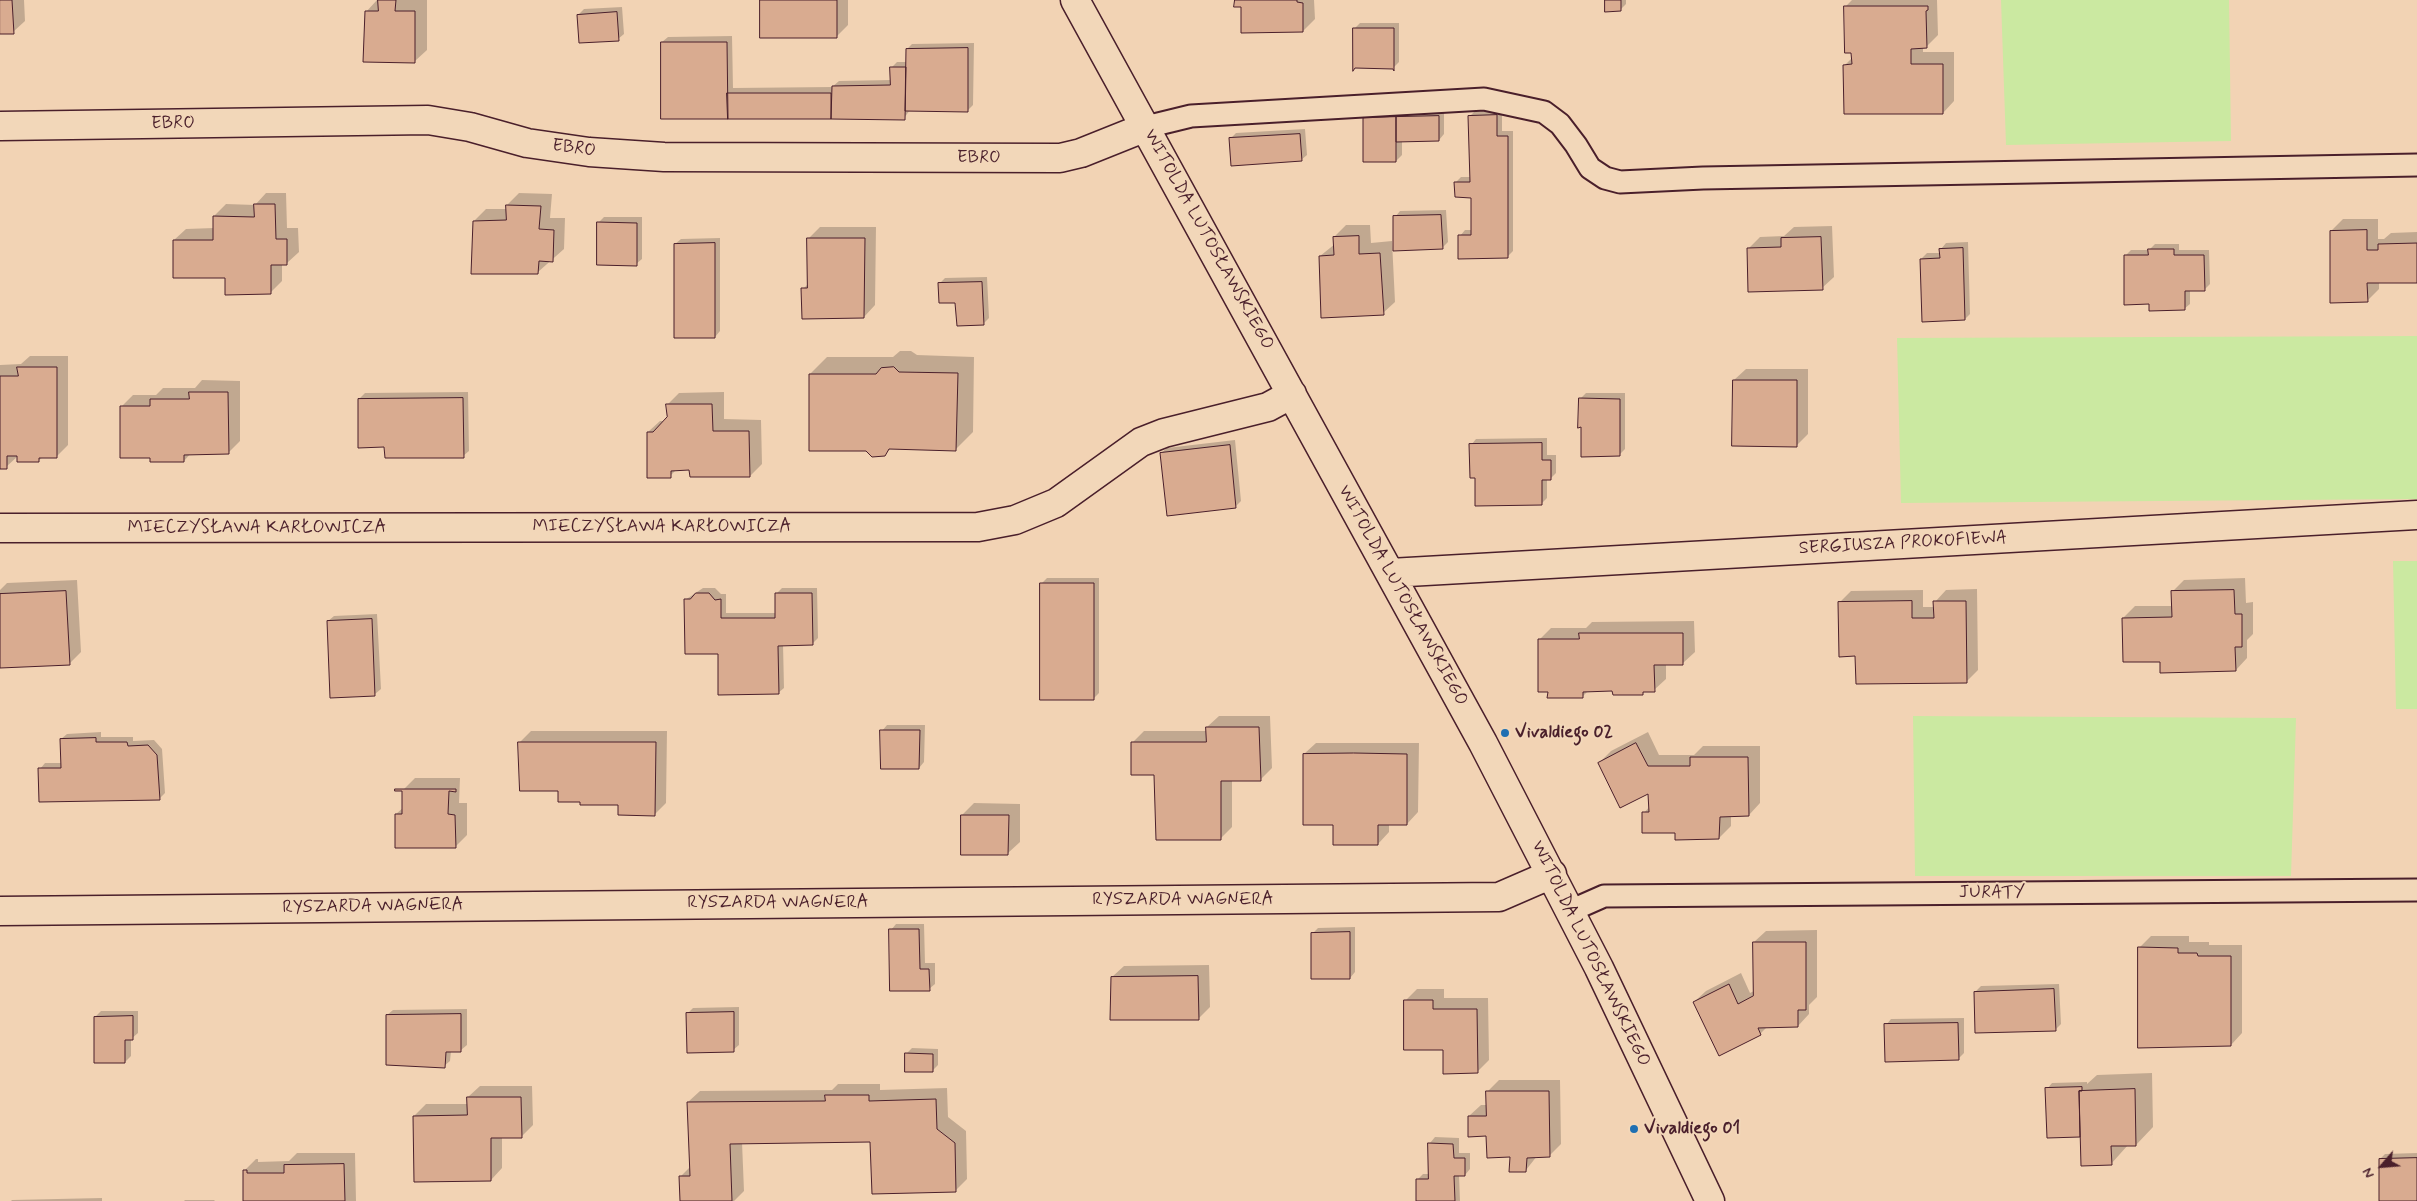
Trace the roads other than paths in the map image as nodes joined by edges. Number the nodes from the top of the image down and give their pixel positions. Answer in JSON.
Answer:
{"nodes":[{"id":1,"x":1075,"y":0,"type":"edge"},
{"id":2,"x":0,"y":126,"type":"edge"},
{"id":3,"x":1146,"y":127,"type":"junction"},
{"id":4,"x":2417,"y":165,"type":"edge"},
{"id":5,"x":1292,"y":394,"type":"junction"},
{"id":6,"x":2417,"y":516,"type":"edge"},
{"id":7,"x":0,"y":528,"type":"edge"},
{"id":8,"x":1390,"y":573,"type":"junction"},
{"id":9,"x":1552,"y":874,"type":"junction"},
{"id":10,"x":2417,"y":890,"type":"edge"},
{"id":11,"x":0,"y":911,"type":"edge"},
{"id":12,"x":1570,"y":911,"type":"junction"},
{"id":13,"x":1710,"y":1201,"type":"edge"}],
"edges":[{"from":1,"to":3,"type":"street","name":"WITOLDA LUTOSŁAWSKIEGO"},
{"from":2,"to":3,"type":"street","name":"EBRO"},
{"from":3,"to":4,"type":"lane"},
{"from":3,"to":5,"type":"street","name":"WITOLDA LUTOSŁAWSKIEGO"},
{"from":5,"to":7,"type":"street","name":"MIECZYSŁAWA KARŁOWICZA"},
{"from":5,"to":8,"type":"street","name":"WITOLDA LUTOSŁAWSKIEGO"},
{"from":6,"to":8,"type":"street","name":"SERGIUSZA PROKOFIEWA"},
{"from":8,"to":9,"type":"street","name":"WITOLDA LUTOSŁAWSKIEGO"},
{"from":9,"to":11,"type":"street","name":"RYSZARDA WAGNERA"},
{"from":9,"to":12,"type":"street","name":"WITOLDA LUTOSŁAWSKIEGO"},
{"from":10,"to":12,"type":"lane","name":"JURATY"},
{"from":12,"to":13,"type":"street","name":"WITOLDA LUTOSŁAWSKIEGO"}]}
